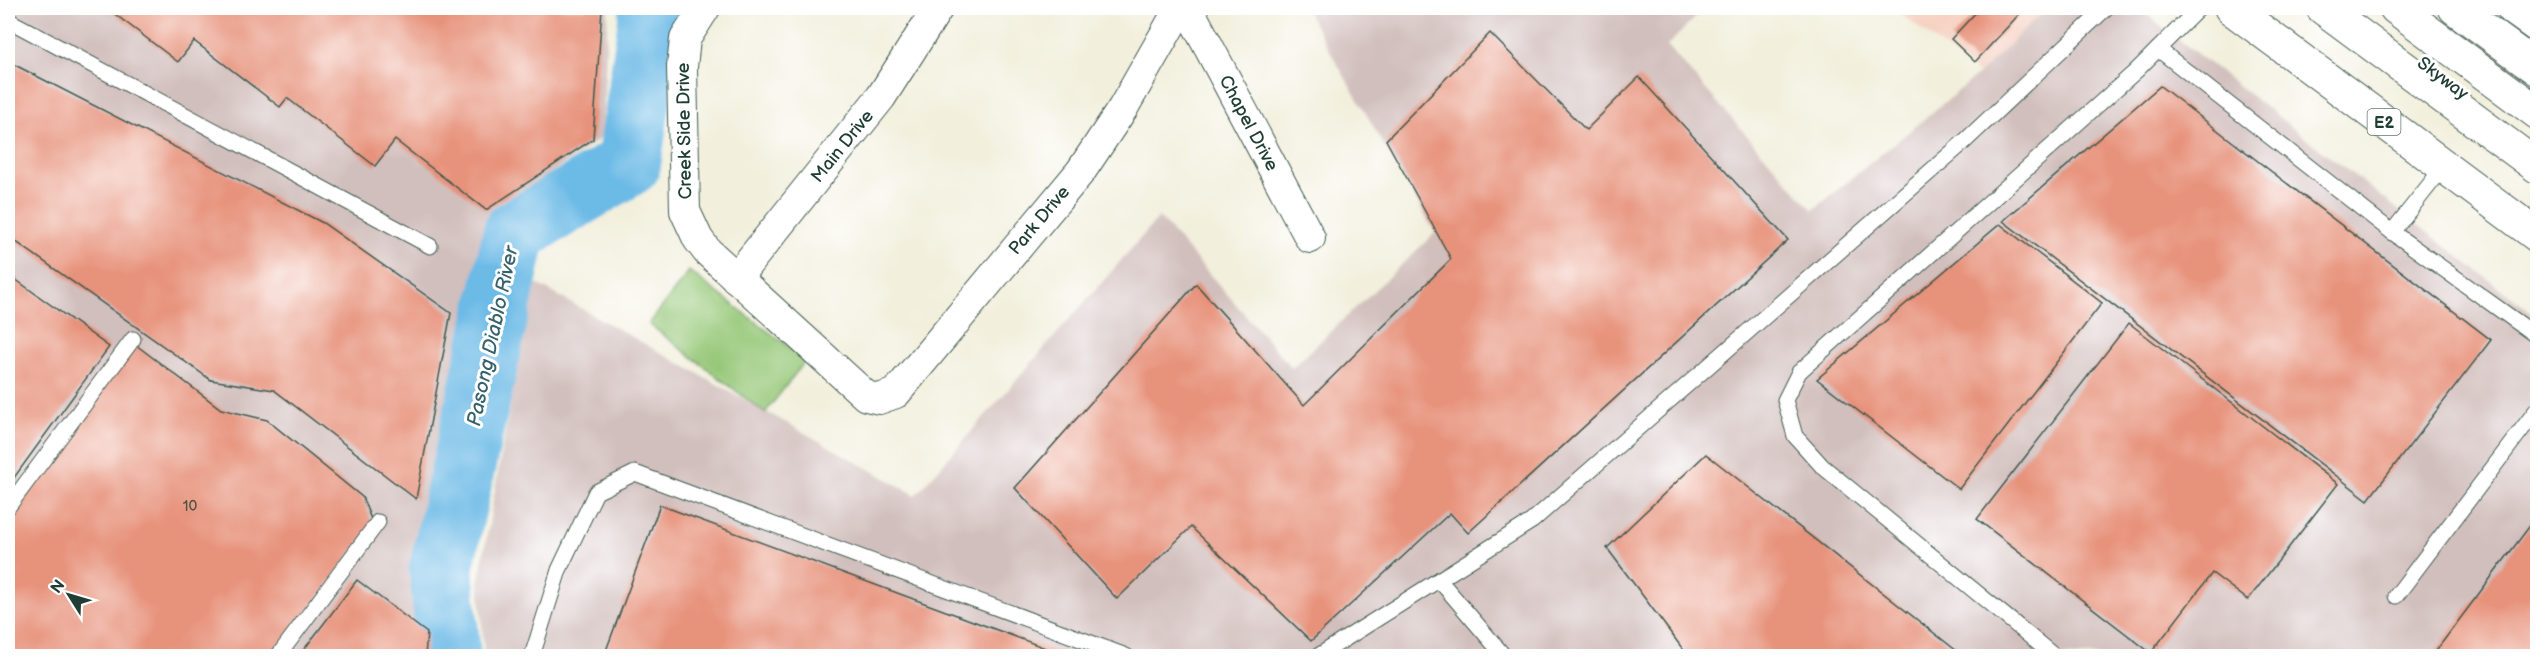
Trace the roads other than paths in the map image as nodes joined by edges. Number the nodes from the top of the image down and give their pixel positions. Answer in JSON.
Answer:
{"nodes":[{"id":1,"x":705,"y":8,"type":"edge"},
{"id":2,"x":938,"y":8,"type":"edge"},
{"id":3,"x":1180,"y":8,"type":"edge"},
{"id":4,"x":1188,"y":8,"type":"edge"},
{"id":5,"x":2106,"y":8,"type":"edge"},
{"id":6,"x":2199,"y":8,"type":"edge"},
{"id":7,"x":2231,"y":8,"type":"edge"},
{"id":8,"x":2323,"y":8,"type":"edge"},
{"id":9,"x":2349,"y":8,"type":"edge"},
{"id":10,"x":2396,"y":8,"type":"edge"},
{"id":11,"x":2454,"y":8,"type":"edge"},
{"id":12,"x":2513,"y":8,"type":"edge"},
{"id":13,"x":8,"y":20,"type":"edge"},
{"id":14,"x":2538,"y":26,"type":"edge"},
{"id":15,"x":2158,"y":49,"type":"junction"},
{"id":16,"x":2538,"y":69,"type":"edge"},
{"id":17,"x":2538,"y":113,"type":"edge"},
{"id":18,"x":2538,"y":148,"type":"edge"},
{"id":19,"x":2538,"y":167,"type":"edge"},
{"id":20,"x":2438,"y":174,"type":"dead end"},
{"id":21,"x":2392,"y":232,"type":"junction"},
{"id":22,"x":2538,"y":237,"type":"edge"},
{"id":23,"x":1310,"y":238,"type":"dead end"},
{"id":24,"x":430,"y":246,"type":"dead end"},
{"id":25,"x":736,"y":278,"type":"junction"},
{"id":26,"x":2538,"y":337,"type":"edge"},
{"id":27,"x":133,"y":339,"type":"dead end"},
{"id":28,"x":866,"y":396,"type":"joint"},
{"id":29,"x":2538,"y":408,"type":"edge"},
{"id":30,"x":8,"y":507,"type":"edge"},
{"id":31,"x":378,"y":522,"type":"dead end"},
{"id":32,"x":1440,"y":581,"type":"junction"},
{"id":33,"x":2396,"y":596,"type":"dead end"},
{"id":34,"x":278,"y":657,"type":"edge"},
{"id":35,"x":532,"y":657,"type":"edge"},
{"id":36,"x":1126,"y":657,"type":"edge"},
{"id":37,"x":1318,"y":657,"type":"edge"},
{"id":38,"x":1504,"y":657,"type":"edge"},
{"id":39,"x":2054,"y":657,"type":"edge"}],
"edges":[{"from":1,"to":25,"type":"street","name":"Creek Side Drive"},
{"from":2,"to":25,"type":"street","name":"Main Drive"},
{"from":3,"to":28,"type":"street","name":"Park Drive"},
{"from":4,"to":23,"type":"street","name":"Chapel Drive"},
{"from":5,"to":32,"type":"lane"},
{"from":6,"to":15,"type":"lane"},
{"from":7,"to":22,"type":"highway","number":"E2"},
{"from":8,"to":19,"type":"highway"},
{"from":9,"to":18,"type":"highway","name":"Skyway"},
{"from":10,"to":17,"type":"highway","name":"Skyway"},
{"from":11,"to":16,"type":"highway"},
{"from":12,"to":14,"type":"highway"},
{"from":13,"to":24,"type":"lane"},
{"from":15,"to":21,"type":"lane"},
{"from":15,"to":39,"type":"lane"},
{"from":20,"to":21,"type":"lane"},
{"from":21,"to":26,"type":"lane"},
{"from":25,"to":28,"type":"street","name":"Creek Side Drive"},
{"from":27,"to":30,"type":"lane"},
{"from":29,"to":33,"type":"lane"},
{"from":31,"to":34,"type":"lane"},
{"from":32,"to":37,"type":"lane"},
{"from":32,"to":38,"type":"lane"},
{"from":35,"to":36,"type":"lane"}]}
